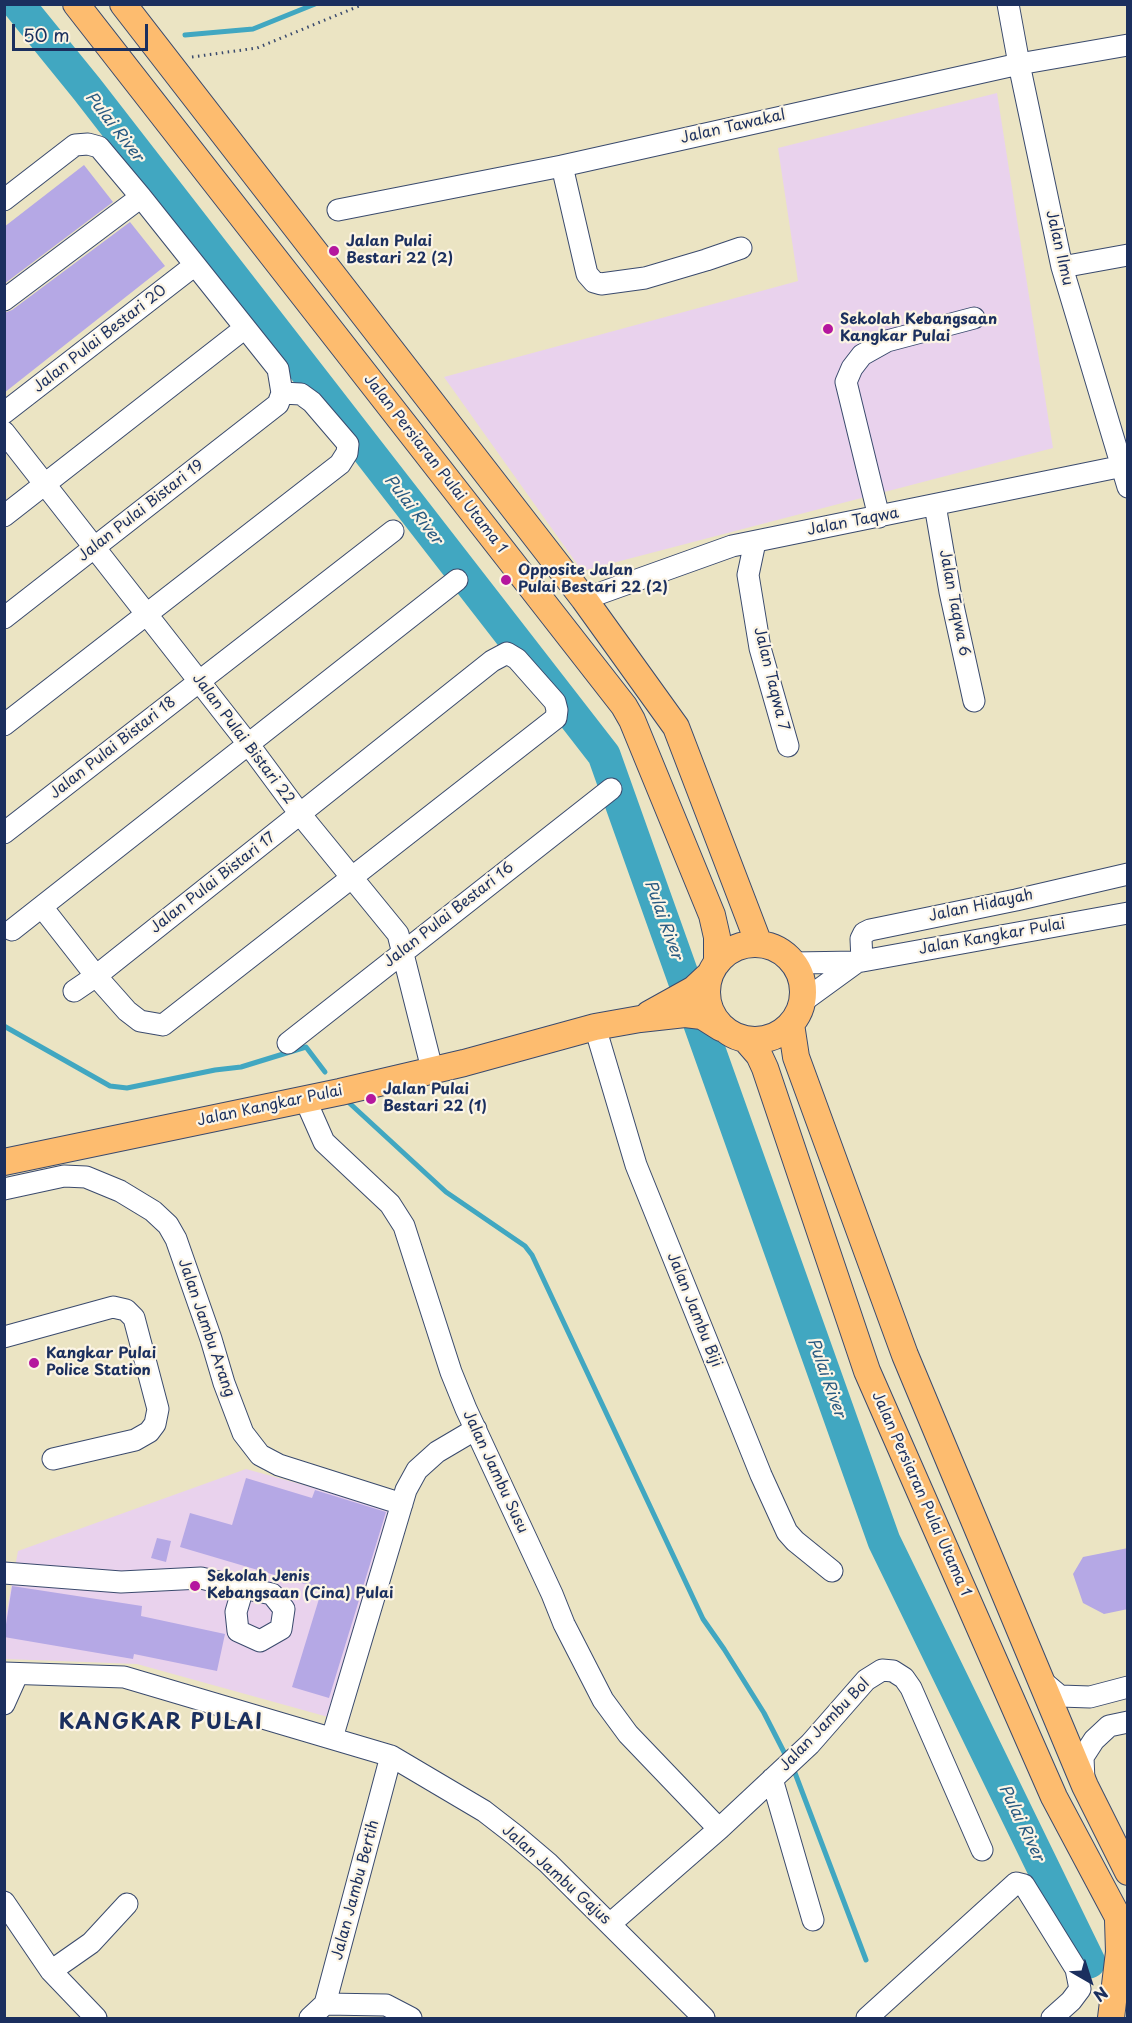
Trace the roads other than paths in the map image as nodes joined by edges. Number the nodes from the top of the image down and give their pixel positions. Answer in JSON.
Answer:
{"nodes":[{"id":1,"x":76,"y":4,"type":"edge"},
{"id":2,"x":123,"y":4,"type":"edge"},
{"id":3,"x":1008,"y":4,"type":"edge"},
{"id":4,"x":1128,"y":45,"type":"edge"},
{"id":5,"x":1019,"y":64,"type":"junction"},
{"id":6,"x":562,"y":166,"type":"junction"},
{"id":7,"x":141,"y":197,"type":"junction"},
{"id":8,"x":4,"y":200,"type":"edge"},
{"id":9,"x":338,"y":210,"type":"dead end"},
{"id":10,"x":741,"y":248,"type":"dead end"},
{"id":11,"x":1128,"y":255,"type":"edge"},
{"id":12,"x":195,"y":265,"type":"junction"},
{"id":13,"x":1062,"y":267,"type":"junction"},
{"id":14,"x":4,"y":300,"type":"edge"},
{"id":15,"x":974,"y":318,"type":"dead end"},
{"id":16,"x":245,"y":328,"type":"junction"},
{"id":17,"x":280,"y":399,"type":"junction"},
{"id":18,"x":4,"y":413,"type":"edge"},
{"id":19,"x":4,"y":432,"type":"edge"},
{"id":20,"x":1124,"y":465,"type":"edge"},
{"id":21,"x":45,"y":484,"type":"junction"},
{"id":22,"x":1128,"y":487,"type":"edge"},
{"id":23,"x":935,"y":505,"type":"junction"},
{"id":24,"x":4,"y":516,"type":"edge"},
{"id":25,"x":879,"y":516,"type":"junction"},
{"id":26,"x":393,"y":531,"type":"dead end"},
{"id":27,"x":755,"y":542,"type":"junction"},
{"id":28,"x":94,"y":547,"type":"junction"},
{"id":29,"x":457,"y":580,"type":"dead end"},
{"id":30,"x":584,"y":600,"type":"junction"},
{"id":31,"x":147,"y":614,"type":"junction"},
{"id":32,"x":4,"y":618,"type":"edge"},
{"id":33,"x":199,"y":680,"type":"junction"},
{"id":34,"x":974,"y":701,"type":"dead end"},
{"id":35,"x":4,"y":724,"type":"edge"},
{"id":36,"x":249,"y":745,"type":"junction"},
{"id":37,"x":788,"y":746,"type":"dead end"},
{"id":38,"x":611,"y":789,"type":"dead end"},
{"id":39,"x":300,"y":814,"type":"junction"},
{"id":40,"x":4,"y":833,"type":"edge"},
{"id":41,"x":1128,"y":874,"type":"edge"},
{"id":42,"x":352,"y":877,"type":"junction"},
{"id":43,"x":1016,"y":900,"type":"junction"},
{"id":44,"x":42,"y":907,"type":"junction"},
{"id":45,"x":1128,"y":913,"type":"edge"},
{"id":46,"x":12,"y":930,"type":"dead end"},
{"id":47,"x":1024,"y":931,"type":"junction"},
{"id":48,"x":759,"y":944,"type":"junction"},
{"id":49,"x":402,"y":952,"type":"junction"},
{"id":50,"x":859,"y":962,"type":"junction"},
{"id":51,"x":793,"y":963,"type":"junction"},
{"id":52,"x":96,"y":976,"type":"junction"},
{"id":53,"x":74,"y":991,"type":"dead end"},
{"id":54,"x":701,"y":997,"type":"junction"},
{"id":55,"x":796,"y":1013,"type":"junction"},
{"id":56,"x":595,"y":1027,"type":"junction"},
{"id":57,"x":746,"y":1040,"type":"junction"},
{"id":58,"x":288,"y":1043,"type":"dead end"},
{"id":59,"x":432,"y":1069,"type":"junction"},
{"id":60,"x":305,"y":1099,"type":"junction"},
{"id":61,"x":4,"y":1162,"type":"edge"},
{"id":62,"x":4,"y":1189,"type":"edge"},
{"id":63,"x":4,"y":1337,"type":"edge"},
{"id":64,"x":476,"y":1429,"type":"junction"},
{"id":65,"x":53,"y":1459,"type":"dead end"},
{"id":66,"x":402,"y":1504,"type":"junction"},
{"id":67,"x":832,"y":1571,"type":"dead end"},
{"id":68,"x":4,"y":1573,"type":"edge"},
{"id":69,"x":243,"y":1588,"type":"dead end"},
{"id":70,"x":11,"y":1674,"type":"edge"},
{"id":71,"x":1040,"y":1680,"type":"junction"},
{"id":72,"x":1128,"y":1687,"type":"edge"},
{"id":73,"x":4,"y":1704,"type":"edge"},
{"id":74,"x":1128,"y":1722,"type":"edge"},
{"id":75,"x":332,"y":1738,"type":"junction"},
{"id":76,"x":392,"y":1756,"type":"junction"},
{"id":77,"x":772,"y":1779,"type":"junction"},
{"id":78,"x":1084,"y":1786,"type":"junction"},
{"id":79,"x":719,"y":1829,"type":"junction"},
{"id":80,"x":982,"y":1850,"type":"dead end"},
{"id":81,"x":1128,"y":1872,"type":"edge"},
{"id":82,"x":4,"y":1902,"type":"edge"},
{"id":83,"x":127,"y":1904,"type":"dead end"},
{"id":84,"x":813,"y":1920,"type":"dead end"},
{"id":85,"x":610,"y":1924,"type":"junction"},
{"id":86,"x":1123,"y":1928,"type":"edge"},
{"id":87,"x":51,"y":1971,"type":"junction"},
{"id":88,"x":1128,"y":2008,"type":"edge"},
{"id":89,"x":318,"y":2011,"type":"edge"},
{"id":90,"x":96,"y":2019,"type":"edge"},
{"id":91,"x":411,"y":2019,"type":"edge"},
{"id":92,"x":704,"y":2019,"type":"edge"},
{"id":93,"x":867,"y":2019,"type":"edge"},
{"id":94,"x":1052,"y":2019,"type":"edge"},
{"id":95,"x":1111,"y":2019,"type":"edge"},
{"id":96,"x":1116,"y":2019,"type":"edge"}],
"edges":[{"from":1,"to":54,"type":"main road","name":"Jalan Persiaran Pulai Utama 1"},
{"from":2,"to":30,"type":"main road"},
{"from":3,"to":5,"type":"street","name":"Jalan Ilmu"},
{"from":4,"to":5,"type":"street","name":"Jalan Tawakal"},
{"from":5,"to":6,"type":"street","name":"Jalan Tawakal"},
{"from":5,"to":13,"type":"street","name":"Jalan Ilmu"},
{"from":6,"to":9,"type":"street","name":"Jalan Tawakal"},
{"from":6,"to":10,"type":"street"},
{"from":7,"to":8,"type":"street"},
{"from":7,"to":12,"type":"street"},
{"from":7,"to":14,"type":"street"},
{"from":11,"to":13,"type":"street"},
{"from":12,"to":16,"type":"street"},
{"from":12,"to":18,"type":"street","name":"Jalan Pulai Bestari 20"},
{"from":13,"to":20,"type":"street","name":"Jalan Ilmu"},
{"from":15,"to":25,"type":"street"},
{"from":16,"to":17,"type":"street"},
{"from":16,"to":21,"type":"street"},
{"from":17,"to":28,"type":"street","name":"Jalan Pulai Bistari 19"},
{"from":17,"to":31,"type":"street"},
{"from":19,"to":21,"type":"street","name":"Jalan Pulai Bistari 22"},
{"from":20,"to":22,"type":"street","name":"Jalan Ilmu"},
{"from":20,"to":23,"type":"street","name":"Jalan Taqwa"},
{"from":21,"to":24,"type":"street"},
{"from":21,"to":28,"type":"street","name":"Jalan Pulai Bistari 22"},
{"from":23,"to":25,"type":"street","name":"Jalan Taqwa"},
{"from":23,"to":34,"type":"street","name":"Jalan Taqwa 6"},
{"from":25,"to":27,"type":"street","name":"Jalan Taqwa"},
{"from":26,"to":33,"type":"street","name":"Jalan Pulai Bistari 18"},
{"from":27,"to":30,"type":"street","name":"Jalan Taqwa"},
{"from":27,"to":37,"type":"street","name":"Jalan Taqwa 7"},
{"from":28,"to":31,"type":"street","name":"Jalan Pulai Bistari 22"},
{"from":28,"to":32,"type":"street","name":"Jalan Pulai Bistari 19"},
{"from":29,"to":36,"type":"street"},
{"from":30,"to":48,"type":"main road"},
{"from":31,"to":33,"type":"street","name":"Jalan Pulai Bistari 22"},
{"from":31,"to":35,"type":"street"},
{"from":33,"to":36,"type":"street","name":"Jalan Pulai Bistari 22"},
{"from":33,"to":40,"type":"street","name":"Jalan Pulai Bistari 18"},
{"from":36,"to":39,"type":"street","name":"Jalan Pulai Bistari 22"},
{"from":36,"to":44,"type":"street"},
{"from":38,"to":49,"type":"street","name":"Jalan Pulai Bestari 16"},
{"from":39,"to":42,"type":"street","name":"Jalan Pulai Bistari 22"},
{"from":39,"to":42,"type":"street","name":"Jalan Pulai Bistari 17"},
{"from":39,"to":52,"type":"street","name":"Jalan Pulai Bistari 17"},
{"from":41,"to":43,"type":"street","name":"Jalan Hidayah"},
{"from":42,"to":49,"type":"street","name":"Jalan Pulai Bistari 22"},
{"from":42,"to":52,"type":"street"},
{"from":43,"to":47,"type":"street"},
{"from":43,"to":50,"type":"street","name":"Jalan Hidayah"},
{"from":44,"to":46,"type":"street"},
{"from":44,"to":52,"type":"street"},
{"from":45,"to":47,"type":"street","name":"Jalan Kangkar Pulai"},
{"from":47,"to":50,"type":"street","name":"Jalan Kangkar Pulai"},
{"from":48,"to":51,"type":"main road"},
{"from":48,"to":54,"type":"main road"},
{"from":49,"to":58,"type":"street","name":"Jalan Pulai Bestari 16"},
{"from":49,"to":59,"type":"street","name":"Jalan Pulai Bistari 22"},
{"from":50,"to":51,"type":"street","name":"Jalan Kangkar Pulai"},
{"from":50,"to":55,"type":"street","name":"Jalan Kangkar Pulai"},
{"from":51,"to":55,"type":"main road"},
{"from":52,"to":53,"type":"street","name":"Jalan Pulai Bistari 17"},
{"from":54,"to":56,"type":"main road","name":"Jalan Kangkar Pulai"},
{"from":54,"to":57,"type":"main road"},
{"from":55,"to":57,"type":"main road"},
{"from":55,"to":71,"type":"main road"},
{"from":56,"to":59,"type":"main road","name":"Jalan Kangkar Pulai"},
{"from":56,"to":67,"type":"street","name":"Jalan Jambu Biji"},
{"from":57,"to":86,"type":"main road","name":"Jalan Persiaran Pulai Utama 1"},
{"from":59,"to":60,"type":"main road","name":"Jalan Kangkar Pulai"},
{"from":60,"to":61,"type":"main road","name":"Jalan Kangkar Pulai"},
{"from":60,"to":64,"type":"street","name":"Jalan Jambu Susu"},
{"from":62,"to":66,"type":"street","name":"Jalan Jambu Arang"},
{"from":63,"to":65,"type":"street"},
{"from":64,"to":66,"type":"street"},
{"from":64,"to":79,"type":"street","name":"Jalan Jambu Susu"},
{"from":66,"to":75,"type":"street"},
{"from":68,"to":69,"type":"street"},
{"from":70,"to":73,"type":"street"},
{"from":70,"to":75,"type":"street","name":"Jalan Jambu Gajus"},
{"from":71,"to":72,"type":"street"},
{"from":71,"to":78,"type":"main road"},
{"from":74,"to":78,"type":"street"},
{"from":75,"to":76,"type":"street","name":"Jalan Jambu Gajus"},
{"from":76,"to":85,"type":"street","name":"Jalan Jambu Gajus"},
{"from":76,"to":89,"type":"street","name":"Jalan Jambu Bertih"},
{"from":77,"to":79,"type":"street","name":"Jalan Jambu Bol"},
{"from":77,"to":80,"type":"street","name":"Jalan Jambu Bol"},
{"from":77,"to":84,"type":"street"},
{"from":78,"to":81,"type":"main road"},
{"from":79,"to":85,"type":"street","name":"Jalan Jambu Bol"},
{"from":82,"to":87,"type":"street"},
{"from":83,"to":87,"type":"street"},
{"from":85,"to":92,"type":"street","name":"Jalan Jambu Gajus"},
{"from":86,"to":95,"type":"main road"},
{"from":87,"to":90,"type":"street"},
{"from":88,"to":96,"type":"street"},
{"from":89,"to":91,"type":"street"},
{"from":93,"to":94,"type":"street"}]}
